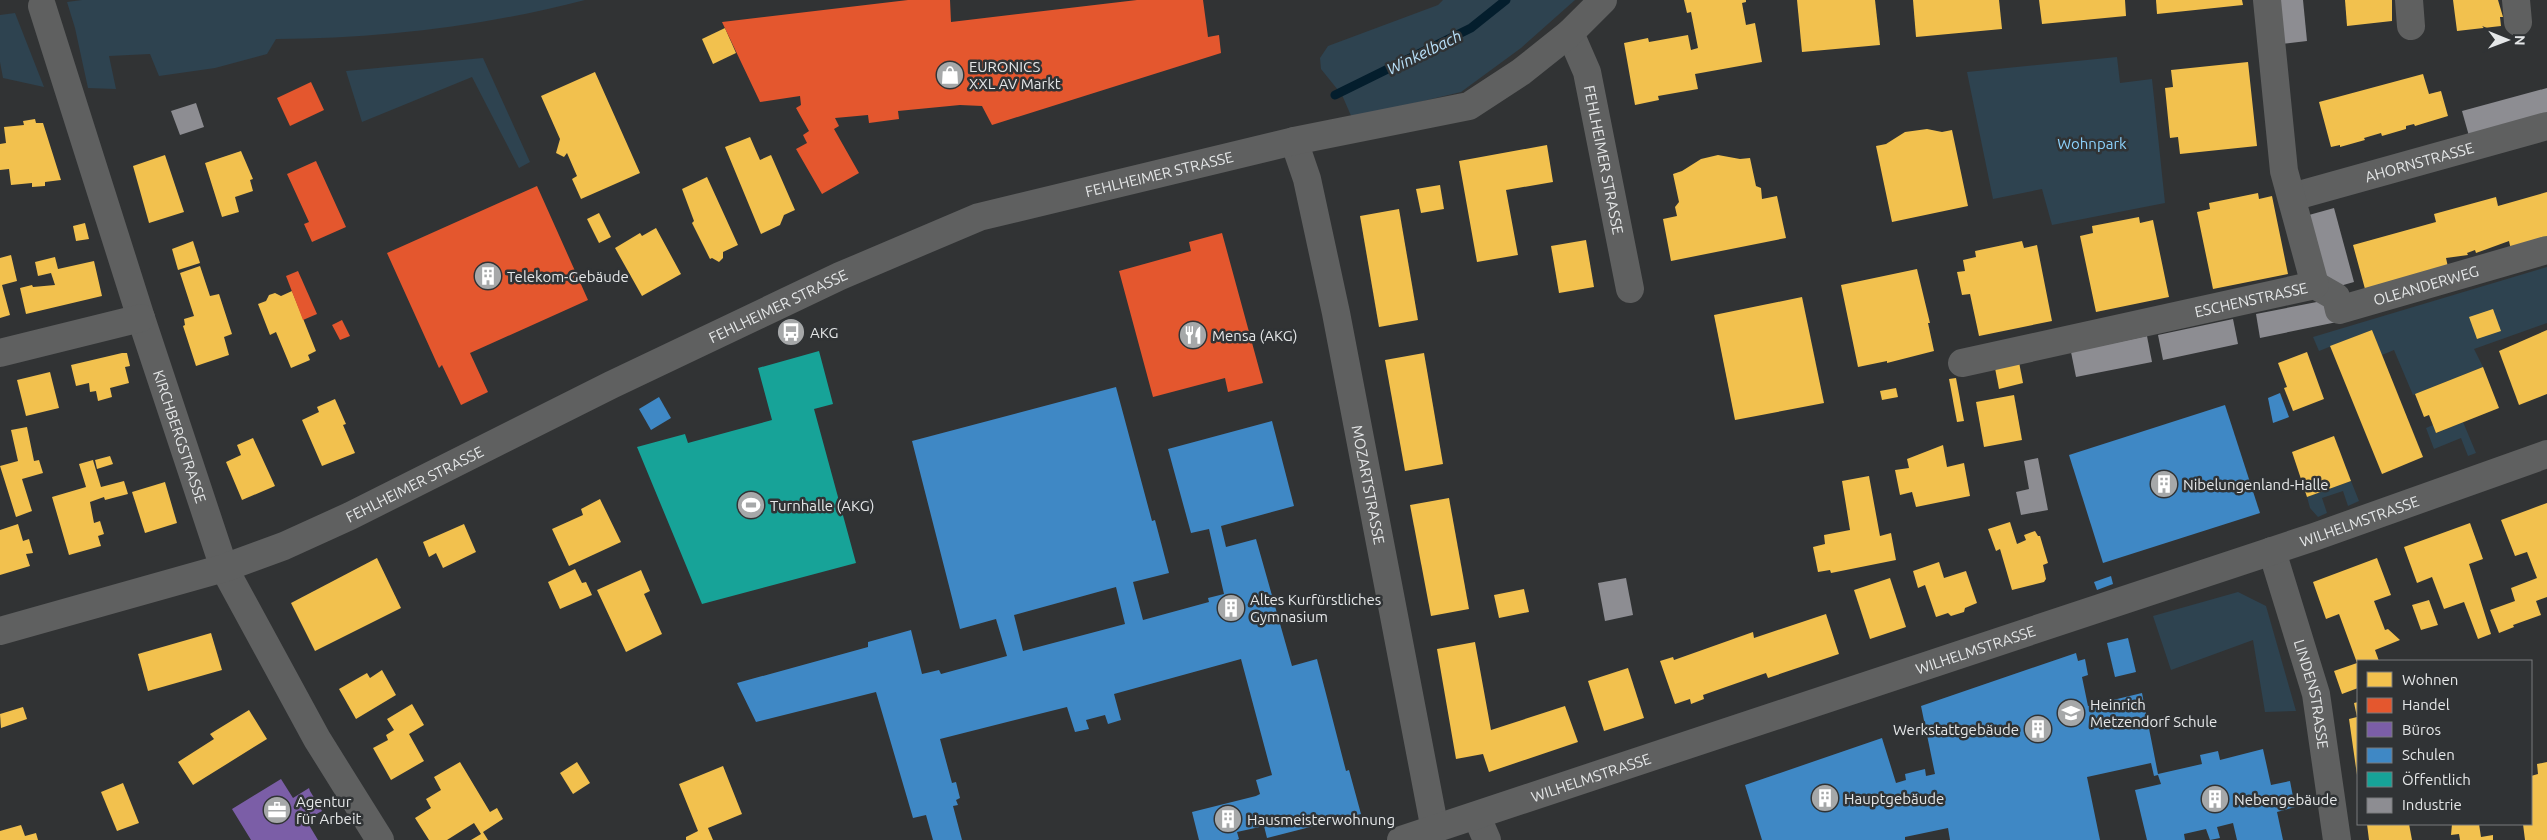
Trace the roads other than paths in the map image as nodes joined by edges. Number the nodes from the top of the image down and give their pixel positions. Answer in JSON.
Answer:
{"nodes":[{"id":1,"x":1604,"y":0,"type":"edge"},
{"id":2,"x":2267,"y":0,"type":"edge"},
{"id":3,"x":42,"y":6,"type":"dead end"},
{"id":4,"x":1570,"y":34,"type":"junction"},
{"id":5,"x":2547,"y":126,"type":"edge"},
{"id":6,"x":1294,"y":141,"type":"junction"},
{"id":7,"x":2292,"y":197,"type":"junction"},
{"id":8,"x":2547,"y":250,"type":"edge"},
{"id":9,"x":2315,"y":285,"type":"junction"},
{"id":10,"x":1630,"y":289,"type":"dead end"},
{"id":11,"x":141,"y":318,"type":"junction"},
{"id":12,"x":0,"y":353,"type":"edge"},
{"id":13,"x":1962,"y":363,"type":"dead end"},
{"id":14,"x":2547,"y":454,"type":"edge"},
{"id":15,"x":2272,"y":551,"type":"junction"},
{"id":16,"x":224,"y":568,"type":"junction"},
{"id":17,"x":0,"y":631,"type":"edge"},
{"id":18,"x":1482,"y":828,"type":"edge"},
{"id":19,"x":1435,"y":830,"type":"junction"},
{"id":20,"x":380,"y":840,"type":"edge"},
{"id":21,"x":1401,"y":840,"type":"edge"},
{"id":22,"x":2337,"y":840,"type":"edge"}],
"edges":[{"from":1,"to":4,"type":"street","name":"FEHLHEIMER STRASSE"},
{"from":2,"to":7,"type":"street","name":"ESCHENSTRASSE"},
{"from":3,"to":11,"type":"street","name":"KIRCHBERGSTRASSE"},
{"from":4,"to":6,"type":"street","name":"FEHLHEIMER STRASSE"},
{"from":4,"to":10,"type":"street","name":"FEHLHEIMER STRASSE"},
{"from":5,"to":7,"type":"street","name":"AHORNSTRASSE"},
{"from":6,"to":16,"type":"street","name":"FEHLHEIMER STRASSE"},
{"from":6,"to":19,"type":"street","name":"MOZARTSTRASSE"},
{"from":7,"to":9,"type":"street","name":"ESCHENSTRASSE"},
{"from":8,"to":9,"type":"street","name":"OLEANDERWEG"},
{"from":9,"to":13,"type":"street","name":"ESCHENSTRASSE"},
{"from":11,"to":12,"type":"street"},
{"from":11,"to":16,"type":"street","name":"KIRCHBERGSTRASSE"},
{"from":14,"to":15,"type":"street","name":"WILHELMSTRASSE"},
{"from":15,"to":18,"type":"street","name":"WILHELMSTRASSE"},
{"from":15,"to":22,"type":"street","name":"LINDENSTRASSE"},
{"from":16,"to":17,"type":"street","name":"FEHLHEIMER STRASSE"},
{"from":16,"to":20,"type":"street","name":"KIRCHBERGSTRASSE"},
{"from":18,"to":19,"type":"street","name":"WILHELMSTRASSE"},
{"from":19,"to":21,"type":"street","name":"WILHELMSTRASSE"}]}
